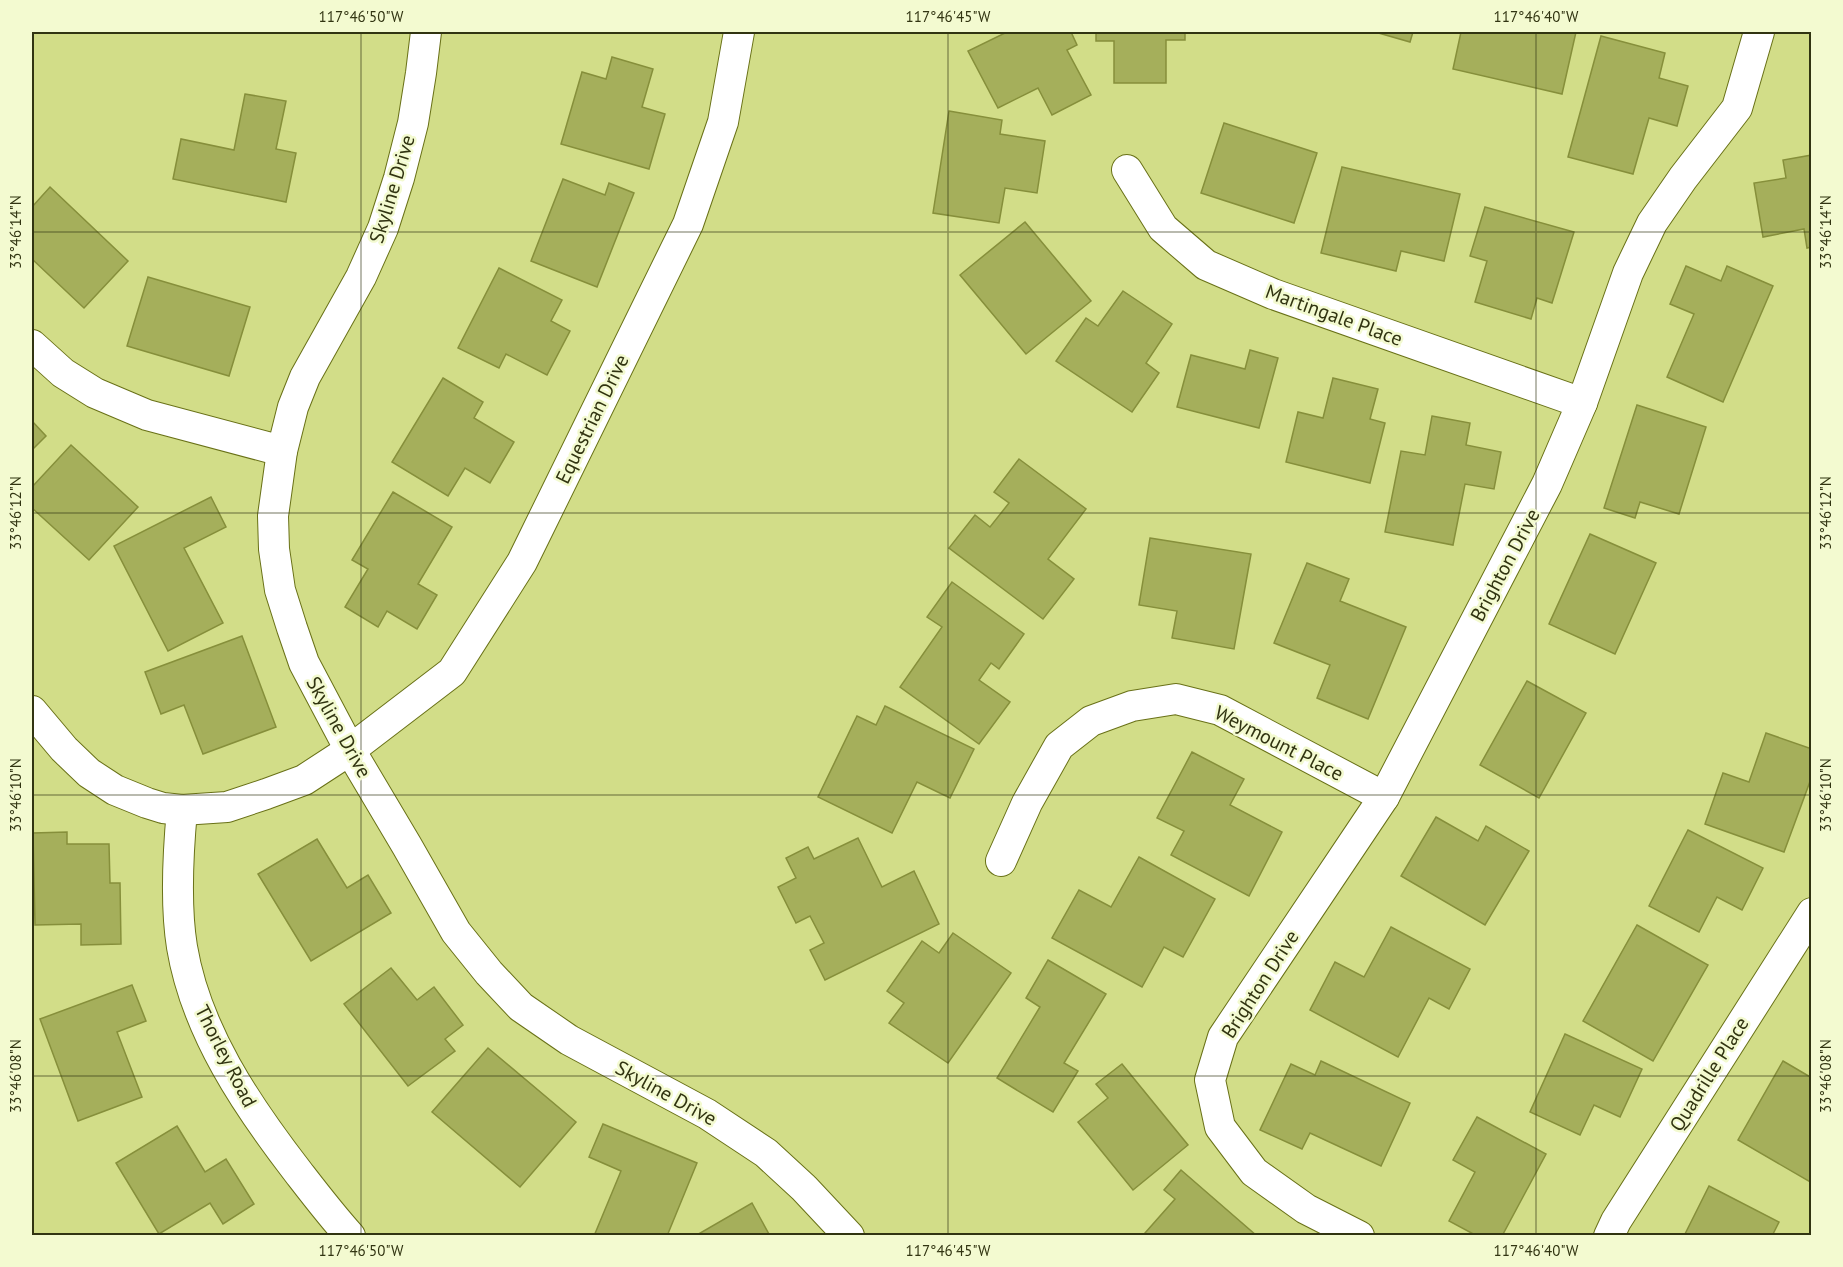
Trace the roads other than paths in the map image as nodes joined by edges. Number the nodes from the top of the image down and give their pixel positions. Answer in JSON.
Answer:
{"nodes":[{"id":1,"x":426,"y":32,"type":"edge"},
{"id":2,"x":739,"y":32,"type":"edge"},
{"id":3,"x":1759,"y":32,"type":"edge"},
{"id":4,"x":1127,"y":170,"type":"dead end"},
{"id":5,"x":32,"y":345,"type":"edge"},
{"id":6,"x":1582,"y":403,"type":"junction"},
{"id":7,"x":282,"y":451,"type":"junction"},
{"id":8,"x":32,"y":711,"type":"edge"},
{"id":9,"x":350,"y":750,"type":"junction"},
{"id":10,"x":1384,"y":797,"type":"junction"},
{"id":11,"x":182,"y":810,"type":"junction"},
{"id":12,"x":1001,"y":861,"type":"dead end"},
{"id":13,"x":1812,"y":913,"type":"edge"},
{"id":14,"x":350,"y":1236,"type":"edge"},
{"id":15,"x":849,"y":1236,"type":"edge"},
{"id":16,"x":1359,"y":1236,"type":"edge"},
{"id":17,"x":1609,"y":1236,"type":"edge"}],
"edges":[{"from":1,"to":7,"type":"street","name":"Skyline Drive"},
{"from":2,"to":9,"type":"street","name":"Equestrian Drive"},
{"from":3,"to":6,"type":"street","name":"Brighton Drive"},
{"from":4,"to":6,"type":"street","name":"Martingale Place"},
{"from":5,"to":7,"type":"street"},
{"from":6,"to":10,"type":"street","name":"Brighton Drive"},
{"from":7,"to":9,"type":"street","name":"Skyline Drive"},
{"from":8,"to":11,"type":"street","name":"Equestrian Drive"},
{"from":9,"to":11,"type":"street","name":"Equestrian Drive"},
{"from":9,"to":15,"type":"street","name":"Skyline Drive"},
{"from":10,"to":12,"type":"street","name":"Weymount Place"},
{"from":10,"to":16,"type":"street","name":"Brighton Drive"},
{"from":11,"to":14,"type":"street","name":"Thorley Road"},
{"from":13,"to":17,"type":"street","name":"Quadrille Place"}]}
